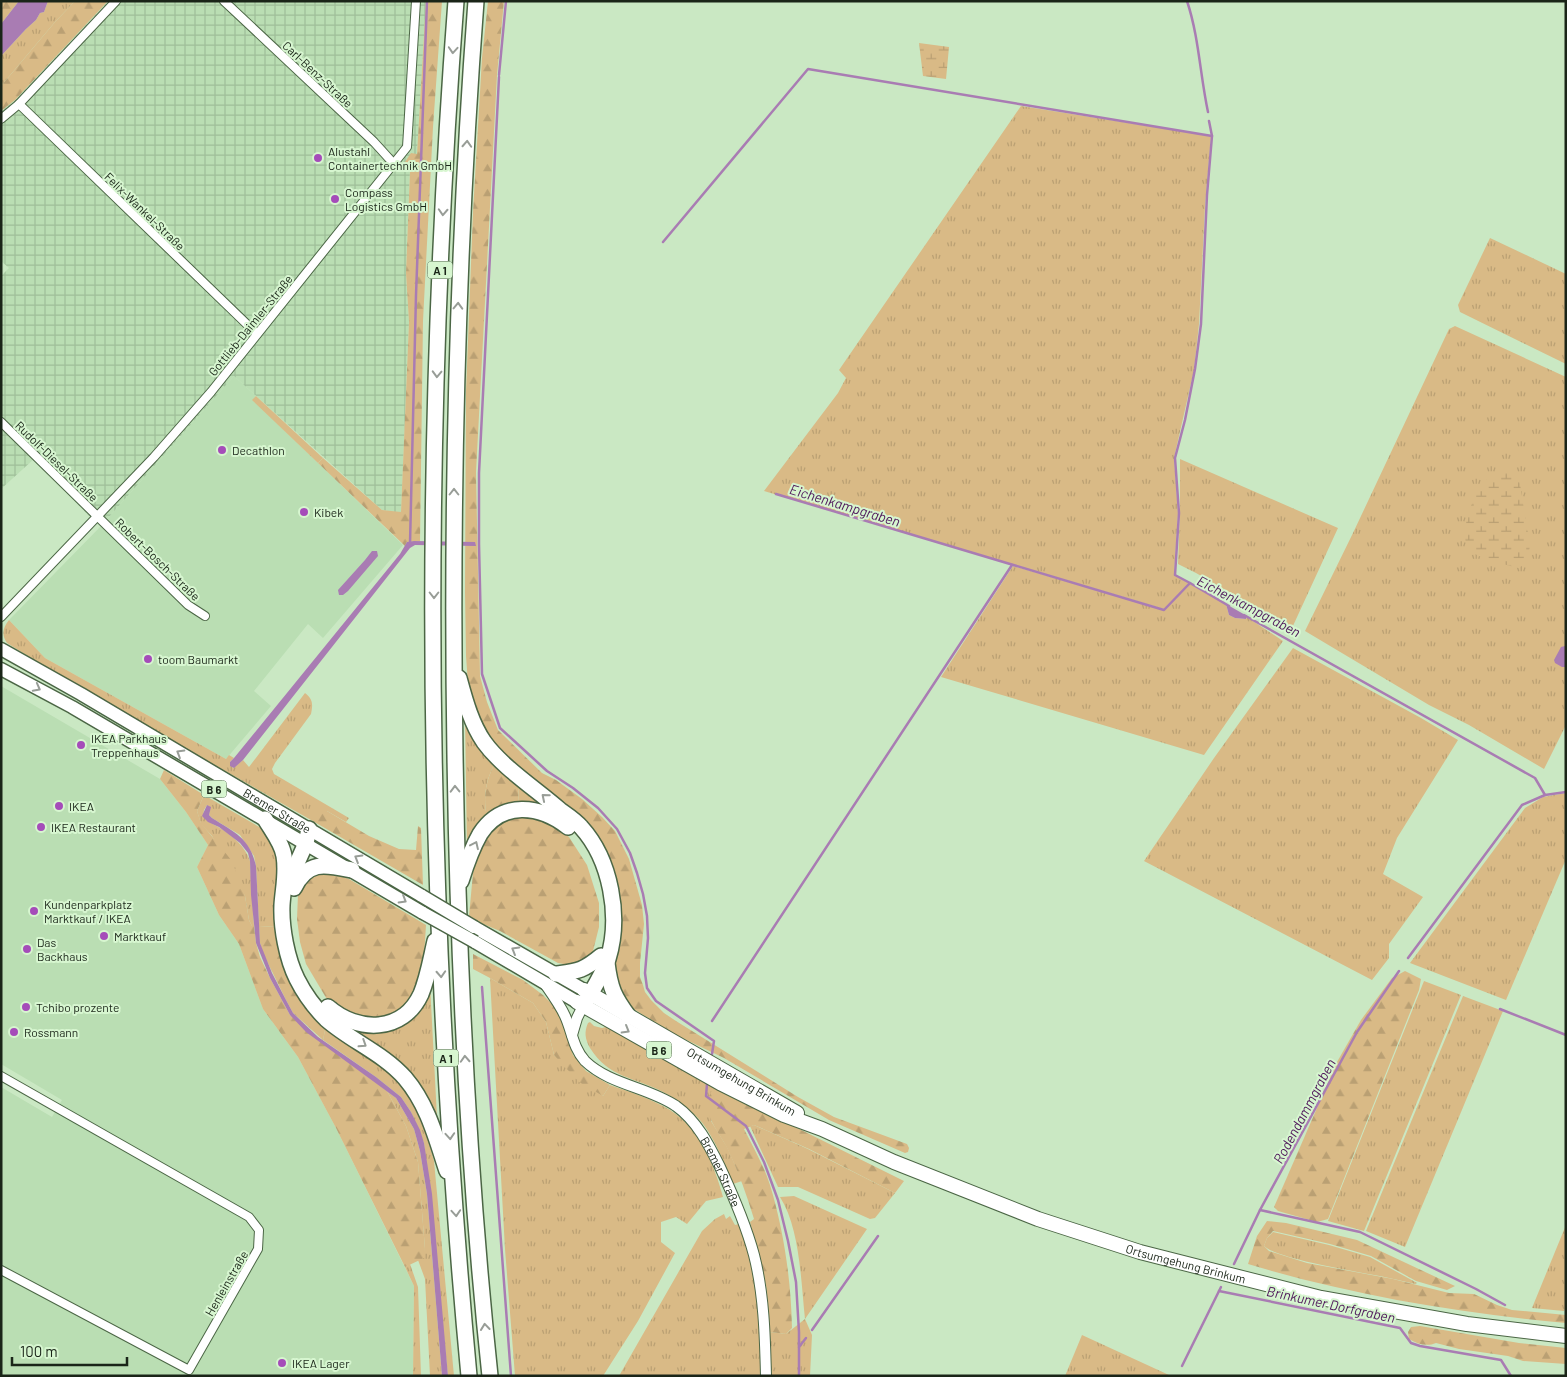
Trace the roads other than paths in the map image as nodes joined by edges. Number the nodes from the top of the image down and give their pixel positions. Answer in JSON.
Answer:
{"nodes":[{"id":1,"x":116,"y":1,"type":"edge"},
{"id":2,"x":224,"y":1,"type":"edge"},
{"id":3,"x":416,"y":1,"type":"edge"},
{"id":4,"x":456,"y":1,"type":"edge"},
{"id":5,"x":476,"y":1,"type":"edge"},
{"id":6,"x":18,"y":104,"type":"junction"},
{"id":7,"x":1,"y":119,"type":"edge"},
{"id":8,"x":394,"y":164,"type":"junction"},
{"id":9,"x":257,"y":334,"type":"junction"},
{"id":10,"x":1,"y":422,"type":"edge"},
{"id":11,"x":98,"y":516,"type":"junction"},
{"id":12,"x":205,"y":616,"type":"dead end"},
{"id":13,"x":1,"y":617,"type":"edge"},
{"id":14,"x":3,"y":647,"type":"edge"},
{"id":15,"x":453,"y":659,"type":"junction"},
{"id":16,"x":1,"y":669,"type":"edge"},
{"id":17,"x":265,"y":819,"type":"junction"},
{"id":18,"x":305,"y":837,"type":"junction"},
{"id":19,"x":286,"y":869,"type":"junction"},
{"id":20,"x":352,"y":870,"type":"junction"},
{"id":21,"x":457,"y":890,"type":"junction"},
{"id":22,"x":290,"y":904,"type":"junction"},
{"id":23,"x":439,"y":925,"type":"junction"},
{"id":24,"x":604,"y":959,"type":"junction"},
{"id":25,"x":551,"y":979,"type":"junction"},
{"id":26,"x":583,"y":998,"type":"junction"},
{"id":27,"x":629,"y":1017,"type":"junction"},
{"id":28,"x":571,"y":1030,"type":"junction"},
{"id":29,"x":1,"y":1076,"type":"edge"},
{"id":30,"x":822,"y":1130,"type":"junction"},
{"id":31,"x":454,"y":1192,"type":"junction"},
{"id":32,"x":1,"y":1270,"type":"edge"},
{"id":33,"x":1566,"y":1336,"type":"edge"},
{"id":34,"x":469,"y":1376,"type":"edge"},
{"id":35,"x":490,"y":1376,"type":"edge"},
{"id":36,"x":766,"y":1376,"type":"edge"}],
"edges":[{"from":1,"to":6,"type":"street"},
{"from":2,"to":8,"type":"street","name":"Carl-Benz-Straße"},
{"from":3,"to":8,"type":"street","name":"Gottlieb-Daimler-Straße"},
{"from":4,"to":23,"type":"highway","number":"A 1","one_way":true},
{"from":15,"to":5,"type":"highway","number":"A 1","one_way":true},
{"from":6,"to":7,"type":"street"},
{"from":6,"to":9,"type":"street","name":"Felix-Wankel-Straße"},
{"from":8,"to":9,"type":"street","name":"Gottlieb-Daimler-Straße"},
{"from":9,"to":11,"type":"street","name":"Gottlieb-Daimler-Straße"},
{"from":10,"to":11,"type":"street","name":"Rudolf-Diesel-Straße"},
{"from":11,"to":12,"type":"street","name":"Robert-Bosch-Straße"},
{"from":11,"to":13,"type":"street","name":"Gottlieb-Daimler-Straße"},
{"from":18,"to":14,"type":"main road","name":"Bremer Straße","number":"B 6","one_way":true},
{"from":21,"to":15,"type":"highway","number":"A 1","one_way":true},
{"from":24,"to":15,"type":"highway","one_way":true},
{"from":16,"to":17,"type":"main road","name":"Bremer Straße","number":"B 6","one_way":true},
{"from":17,"to":18,"type":"main road","name":"Bremer Straße","number":"B 6"},
{"from":17,"to":19,"type":"highway"},
{"from":18,"to":19,"type":"highway"},
{"from":18,"to":20,"type":"main road","name":"Bremer Straße","number":"B 6"},
{"from":18,"to":22,"type":"highway"},
{"from":25,"to":18,"type":"main road","name":"Bremer Straße","number":"B 6","one_way":true,"bridge":true},
{"from":19,"to":31,"type":"highway","one_way":true},
{"from":20,"to":22,"type":"highway"},
{"from":20,"to":25,"type":"main road","name":"Bremer Straße","number":"B 6","one_way":true,"bridge":true},
{"from":21,"to":24,"type":"highway","one_way":true},
{"from":35,"to":21,"type":"highway","number":"A 1","one_way":true},
{"from":22,"to":23,"type":"highway"},
{"from":23,"to":31,"type":"highway","number":"A 1","one_way":true},
{"from":24,"to":25,"type":"highway"},
{"from":24,"to":26,"type":"highway"},
{"from":24,"to":27,"type":"highway"},
{"from":25,"to":26,"type":"main road","number":"B 6"},
{"from":25,"to":28,"type":"street","name":"Bremer Straße"},
{"from":26,"to":27,"type":"highway","name":"Ortsumgehung Brinkum","number":"B 6"},
{"from":26,"to":28,"type":"street"},
{"from":26,"to":30,"type":"highway","name":"Ortsumgehung Brinkum","number":"B 6","one_way":true},
{"from":27,"to":30,"type":"highway","name":"Ortsumgehung Brinkum","number":"B 6"},
{"from":28,"to":36,"type":"street","name":"Bremer Straße"},
{"from":29,"to":32,"type":"street","name":"Henleinstraße"},
{"from":30,"to":33,"type":"highway","name":"Ortsumgehung Brinkum","number":"B 6"},
{"from":31,"to":34,"type":"highway","number":"A 1","one_way":true}]}
